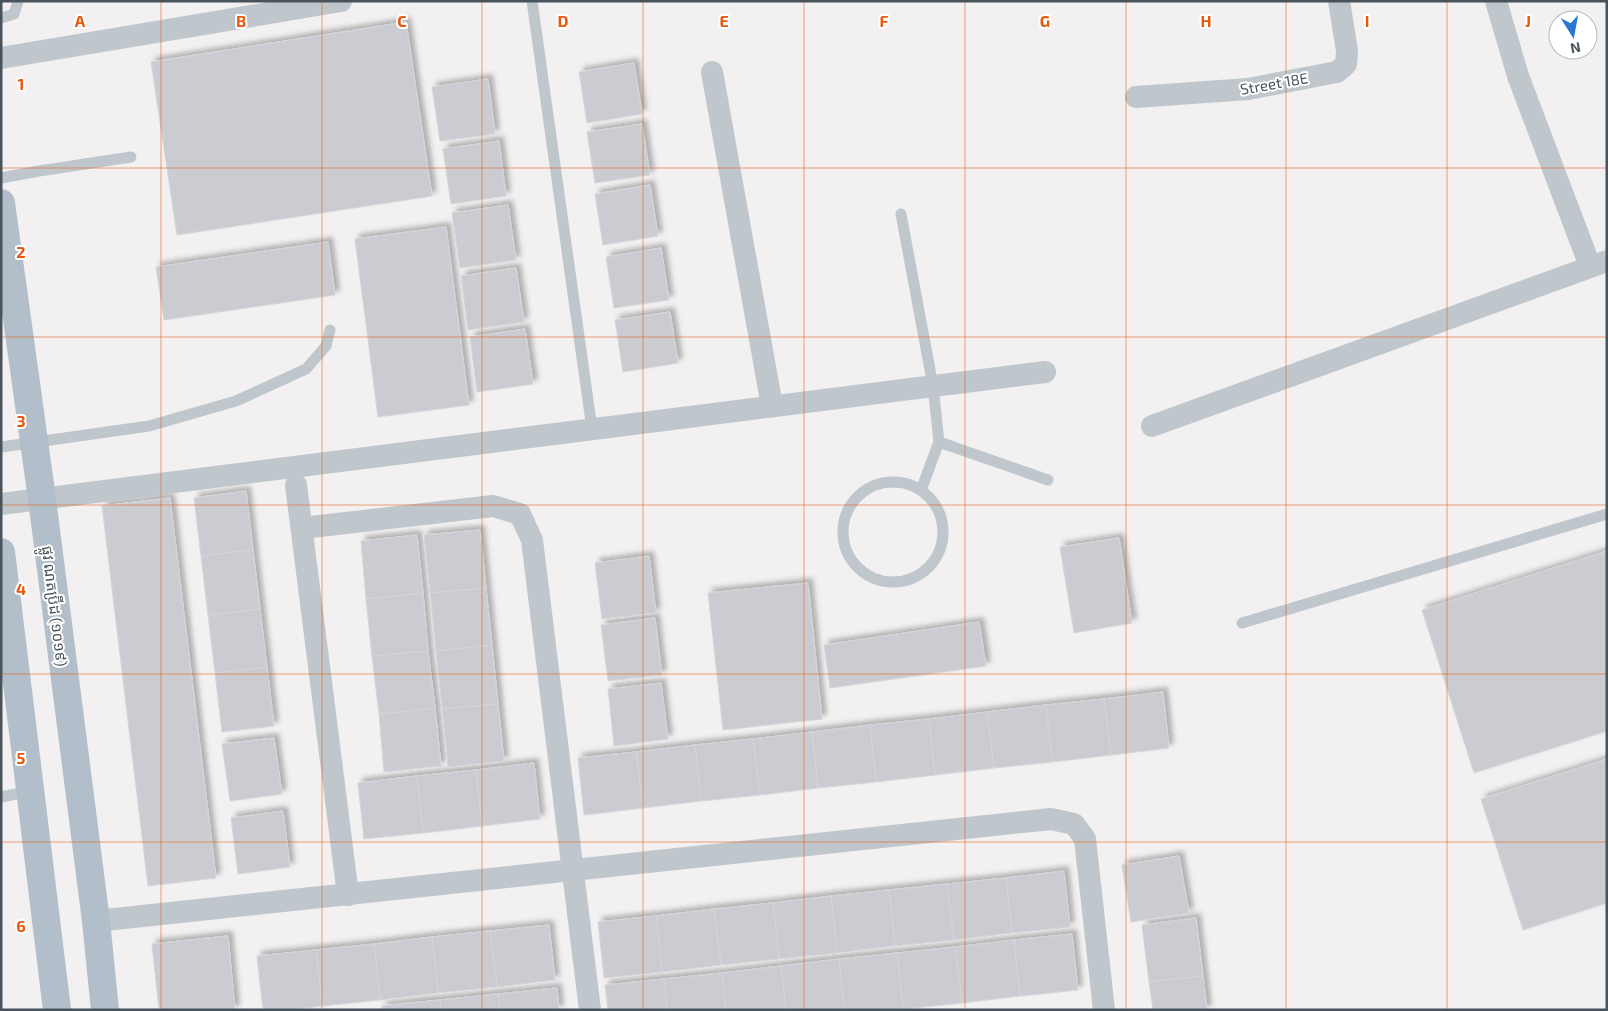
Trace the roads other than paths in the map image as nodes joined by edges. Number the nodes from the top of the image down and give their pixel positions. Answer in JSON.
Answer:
{"nodes":[{"id":1,"x":18,"y":1,"type":"edge"},
{"id":2,"x":341,"y":1,"type":"edge"},
{"id":3,"x":532,"y":1,"type":"edge"},
{"id":4,"x":1339,"y":1,"type":"edge"},
{"id":5,"x":1496,"y":1,"type":"edge"},
{"id":6,"x":1,"y":18,"type":"edge"},
{"id":7,"x":1,"y":58,"type":"edge"},
{"id":8,"x":712,"y":72,"type":"dead end"},
{"id":9,"x":1136,"y":97,"type":"dead end"},
{"id":10,"x":131,"y":157,"type":"dead end"},
{"id":11,"x":1,"y":178,"type":"edge"},
{"id":12,"x":1,"y":203,"type":"edge"},
{"id":13,"x":901,"y":214,"type":"dead end"},
{"id":14,"x":1598,"y":264,"type":"edge"},
{"id":15,"x":330,"y":330,"type":"dead end"},
{"id":16,"x":1045,"y":372,"type":"dead end"},
{"id":17,"x":934,"y":386,"type":"junction"},
{"id":18,"x":772,"y":406,"type":"junction"},
{"id":19,"x":1152,"y":426,"type":"dead end"},
{"id":20,"x":592,"y":429,"type":"junction"},
{"id":21,"x":33,"y":442,"type":"junction"},
{"id":22,"x":939,"y":442,"type":"junction"},
{"id":23,"x":1,"y":447,"type":"edge"},
{"id":24,"x":295,"y":476,"type":"junction"},
{"id":25,"x":1048,"y":480,"type":"dead end"},
{"id":26,"x":920,"y":490,"type":"junction"},
{"id":27,"x":42,"y":499,"type":"junction"},
{"id":28,"x":1,"y":504,"type":"edge"},
{"id":29,"x":1607,"y":514,"type":"edge"},
{"id":30,"x":302,"y":528,"type":"junction"},
{"id":31,"x":1,"y":552,"type":"edge"},
{"id":32,"x":1242,"y":623,"type":"dead end"},
{"id":33,"x":31,"y":792,"type":"junction"},
{"id":34,"x":1,"y":798,"type":"edge"},
{"id":35,"x":573,"y":870,"type":"junction"},
{"id":36,"x":348,"y":895,"type":"junction"},
{"id":37,"x":96,"y":922,"type":"junction"},
{"id":38,"x":56,"y":1010,"type":"edge"},
{"id":39,"x":105,"y":1010,"type":"edge"},
{"id":40,"x":590,"y":1010,"type":"edge"},
{"id":41,"x":1104,"y":1010,"type":"edge"}],
"edges":[{"from":1,"to":6,"type":"lane"},
{"from":2,"to":7,"type":"street"},
{"from":3,"to":20,"type":"lane"},
{"from":4,"to":9,"type":"street","name":"Street 18E"},
{"from":5,"to":14,"type":"street"},
{"from":8,"to":18,"type":"street"},
{"from":10,"to":11,"type":"lane"},
{"from":12,"to":21,"type":"main road","name":"ផ្លូវ ណតប្រ៊ីដ (១០១៩)"},
{"from":13,"to":17,"type":"lane"},
{"from":14,"to":19,"type":"street"},
{"from":15,"to":21,"type":"lane"},
{"from":16,"to":17,"type":"street"},
{"from":17,"to":18,"type":"street"},
{"from":17,"to":22,"type":"lane"},
{"from":18,"to":20,"type":"street"},
{"from":20,"to":24,"type":"street"},
{"from":21,"to":23,"type":"lane"},
{"from":21,"to":27,"type":"main road","name":"ផ្លូវ ណតប្រ៊ីដ (១០១៩)"},
{"from":22,"to":25,"type":"lane"},
{"from":22,"to":26,"type":"lane"},
{"from":24,"to":27,"type":"street"},
{"from":24,"to":30,"type":"street"},
{"from":26,"to":26,"type":"lane"},
{"from":27,"to":28,"type":"street"},
{"from":27,"to":37,"type":"main road","name":"ផ្លូវ ណតប្រ៊ីដ (១០១៩)"},
{"from":29,"to":32,"type":"lane"},
{"from":30,"to":35,"type":"street"},
{"from":30,"to":36,"type":"street"},
{"from":31,"to":33,"type":"main road"},
{"from":33,"to":34,"type":"lane"},
{"from":33,"to":38,"type":"main road"},
{"from":35,"to":36,"type":"street"},
{"from":35,"to":40,"type":"street"},
{"from":35,"to":41,"type":"street"},
{"from":36,"to":37,"type":"street"},
{"from":37,"to":39,"type":"main road","name":"ផ្លូវ ណតប្រ៊ីដ (១០១៩)"}]}
